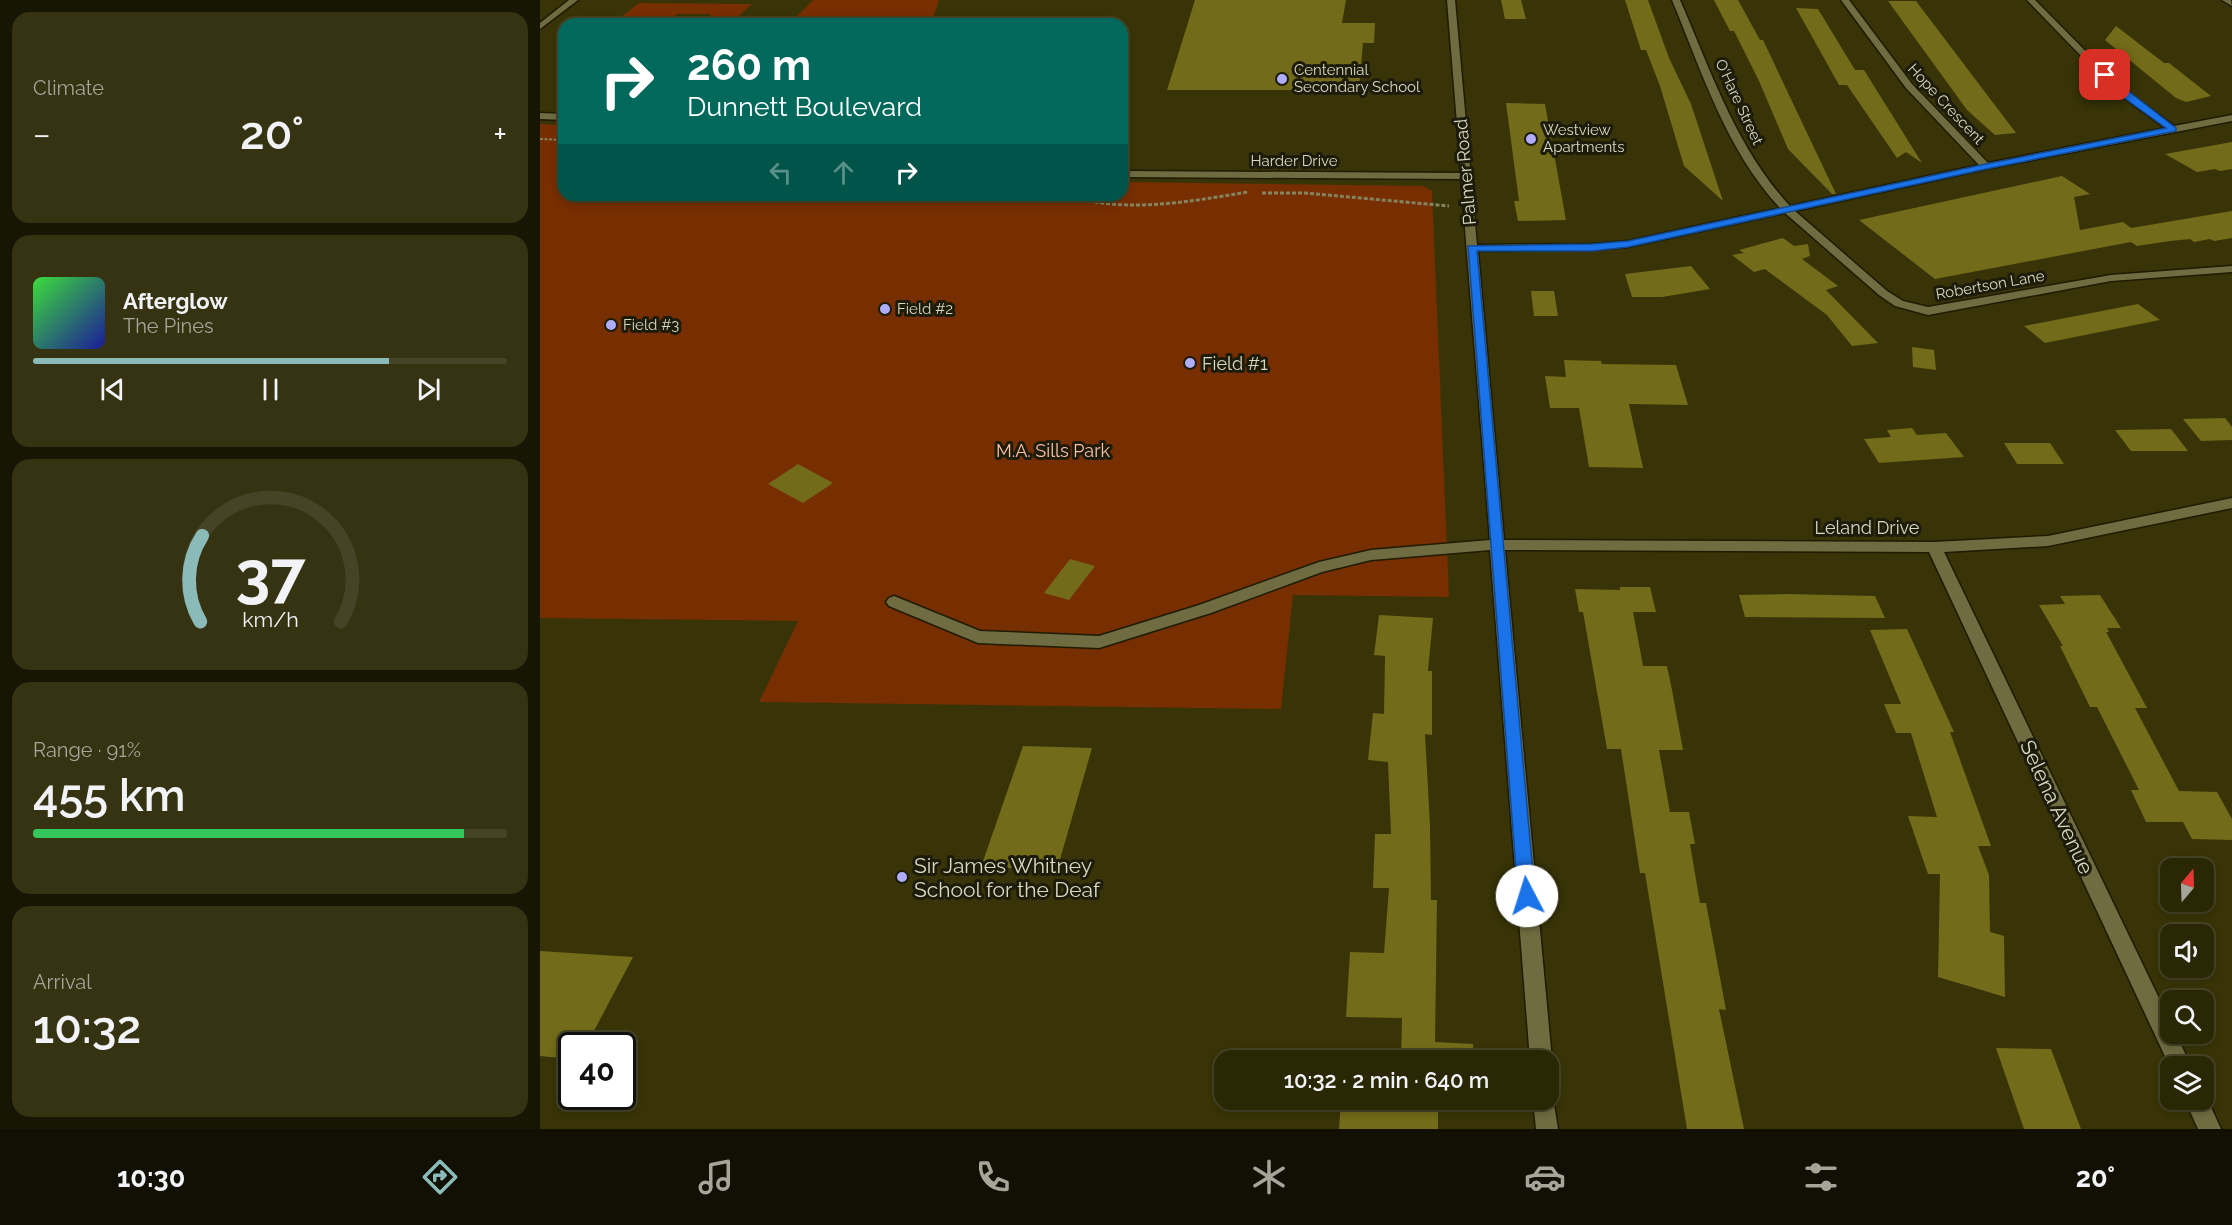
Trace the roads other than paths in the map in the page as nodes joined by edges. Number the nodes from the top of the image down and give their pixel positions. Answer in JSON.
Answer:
{"nodes":[{"id":1,"x":574,"y":0,"type":"edge"},
{"id":2,"x":1451,"y":0,"type":"edge"},
{"id":3,"x":1676,"y":0,"type":"edge"},
{"id":4,"x":1845,"y":0,"type":"edge"},
{"id":5,"x":2031,"y":0,"type":"edge"},
{"id":6,"x":2226,"y":0,"type":"edge"},
{"id":7,"x":2232,"y":4,"type":"edge"},
{"id":8,"x":540,"y":27,"type":"edge"},
{"id":9,"x":540,"y":116,"type":"edge"},
{"id":10,"x":558,"y":117,"type":"edge"},
{"id":11,"x":2232,"y":118,"type":"edge"},
{"id":12,"x":2173,"y":130,"type":"junction"},
{"id":13,"x":1986,"y":166,"type":"junction"},
{"id":14,"x":1128,"y":174,"type":"edge"},
{"id":15,"x":1465,"y":176,"type":"junction"},
{"id":16,"x":1789,"y":208,"type":"junction"},
{"id":17,"x":1472,"y":248,"type":"junction"},
{"id":18,"x":2232,"y":269,"type":"edge"},
{"id":19,"x":2232,"y":503,"type":"edge"},
{"id":20,"x":1497,"y":545,"type":"junction"},
{"id":21,"x":1934,"y":547,"type":"junction"},
{"id":22,"x":894,"y":602,"type":"dead end"},
{"id":23,"x":1540,"y":1050,"type":"edge"},
{"id":24,"x":2176,"y":1056,"type":"edge"},
{"id":25,"x":1545,"y":1110,"type":"edge"},
{"id":26,"x":2201,"y":1110,"type":"edge"},
{"id":27,"x":1547,"y":1129,"type":"edge"},
{"id":28,"x":2210,"y":1129,"type":"edge"}],
"edges":[{"from":1,"to":8,"type":"street"},
{"from":2,"to":15,"type":"street","name":"Palmer Road"},
{"from":3,"to":16,"type":"street","name":"O'Hare Street"},
{"from":4,"to":13,"type":"street","name":"Hope Crescent"},
{"from":5,"to":12,"type":"street"},
{"from":6,"to":7,"type":"street"},
{"from":9,"to":10,"type":"street"},
{"from":11,"to":12,"type":"street"},
{"from":12,"to":13,"type":"street"},
{"from":13,"to":16,"type":"street"},
{"from":14,"to":15,"type":"street","name":"Harder Drive"},
{"from":15,"to":17,"type":"street","name":"Palmer Road"},
{"from":16,"to":17,"type":"street"},
{"from":16,"to":18,"type":"street","name":"Robertson Lane"},
{"from":17,"to":20,"type":"street","name":"Palmer Road"},
{"from":19,"to":21,"type":"street","name":"Leland Drive"},
{"from":20,"to":21,"type":"street","name":"Leland Drive"},
{"from":20,"to":22,"type":"street","name":"Leland Drive"},
{"from":20,"to":23,"type":"street","name":"Palmer Road"},
{"from":21,"to":24,"type":"street","name":"Selena Avenue"},
{"from":25,"to":27,"type":"street"},
{"from":26,"to":28,"type":"street"}]}
